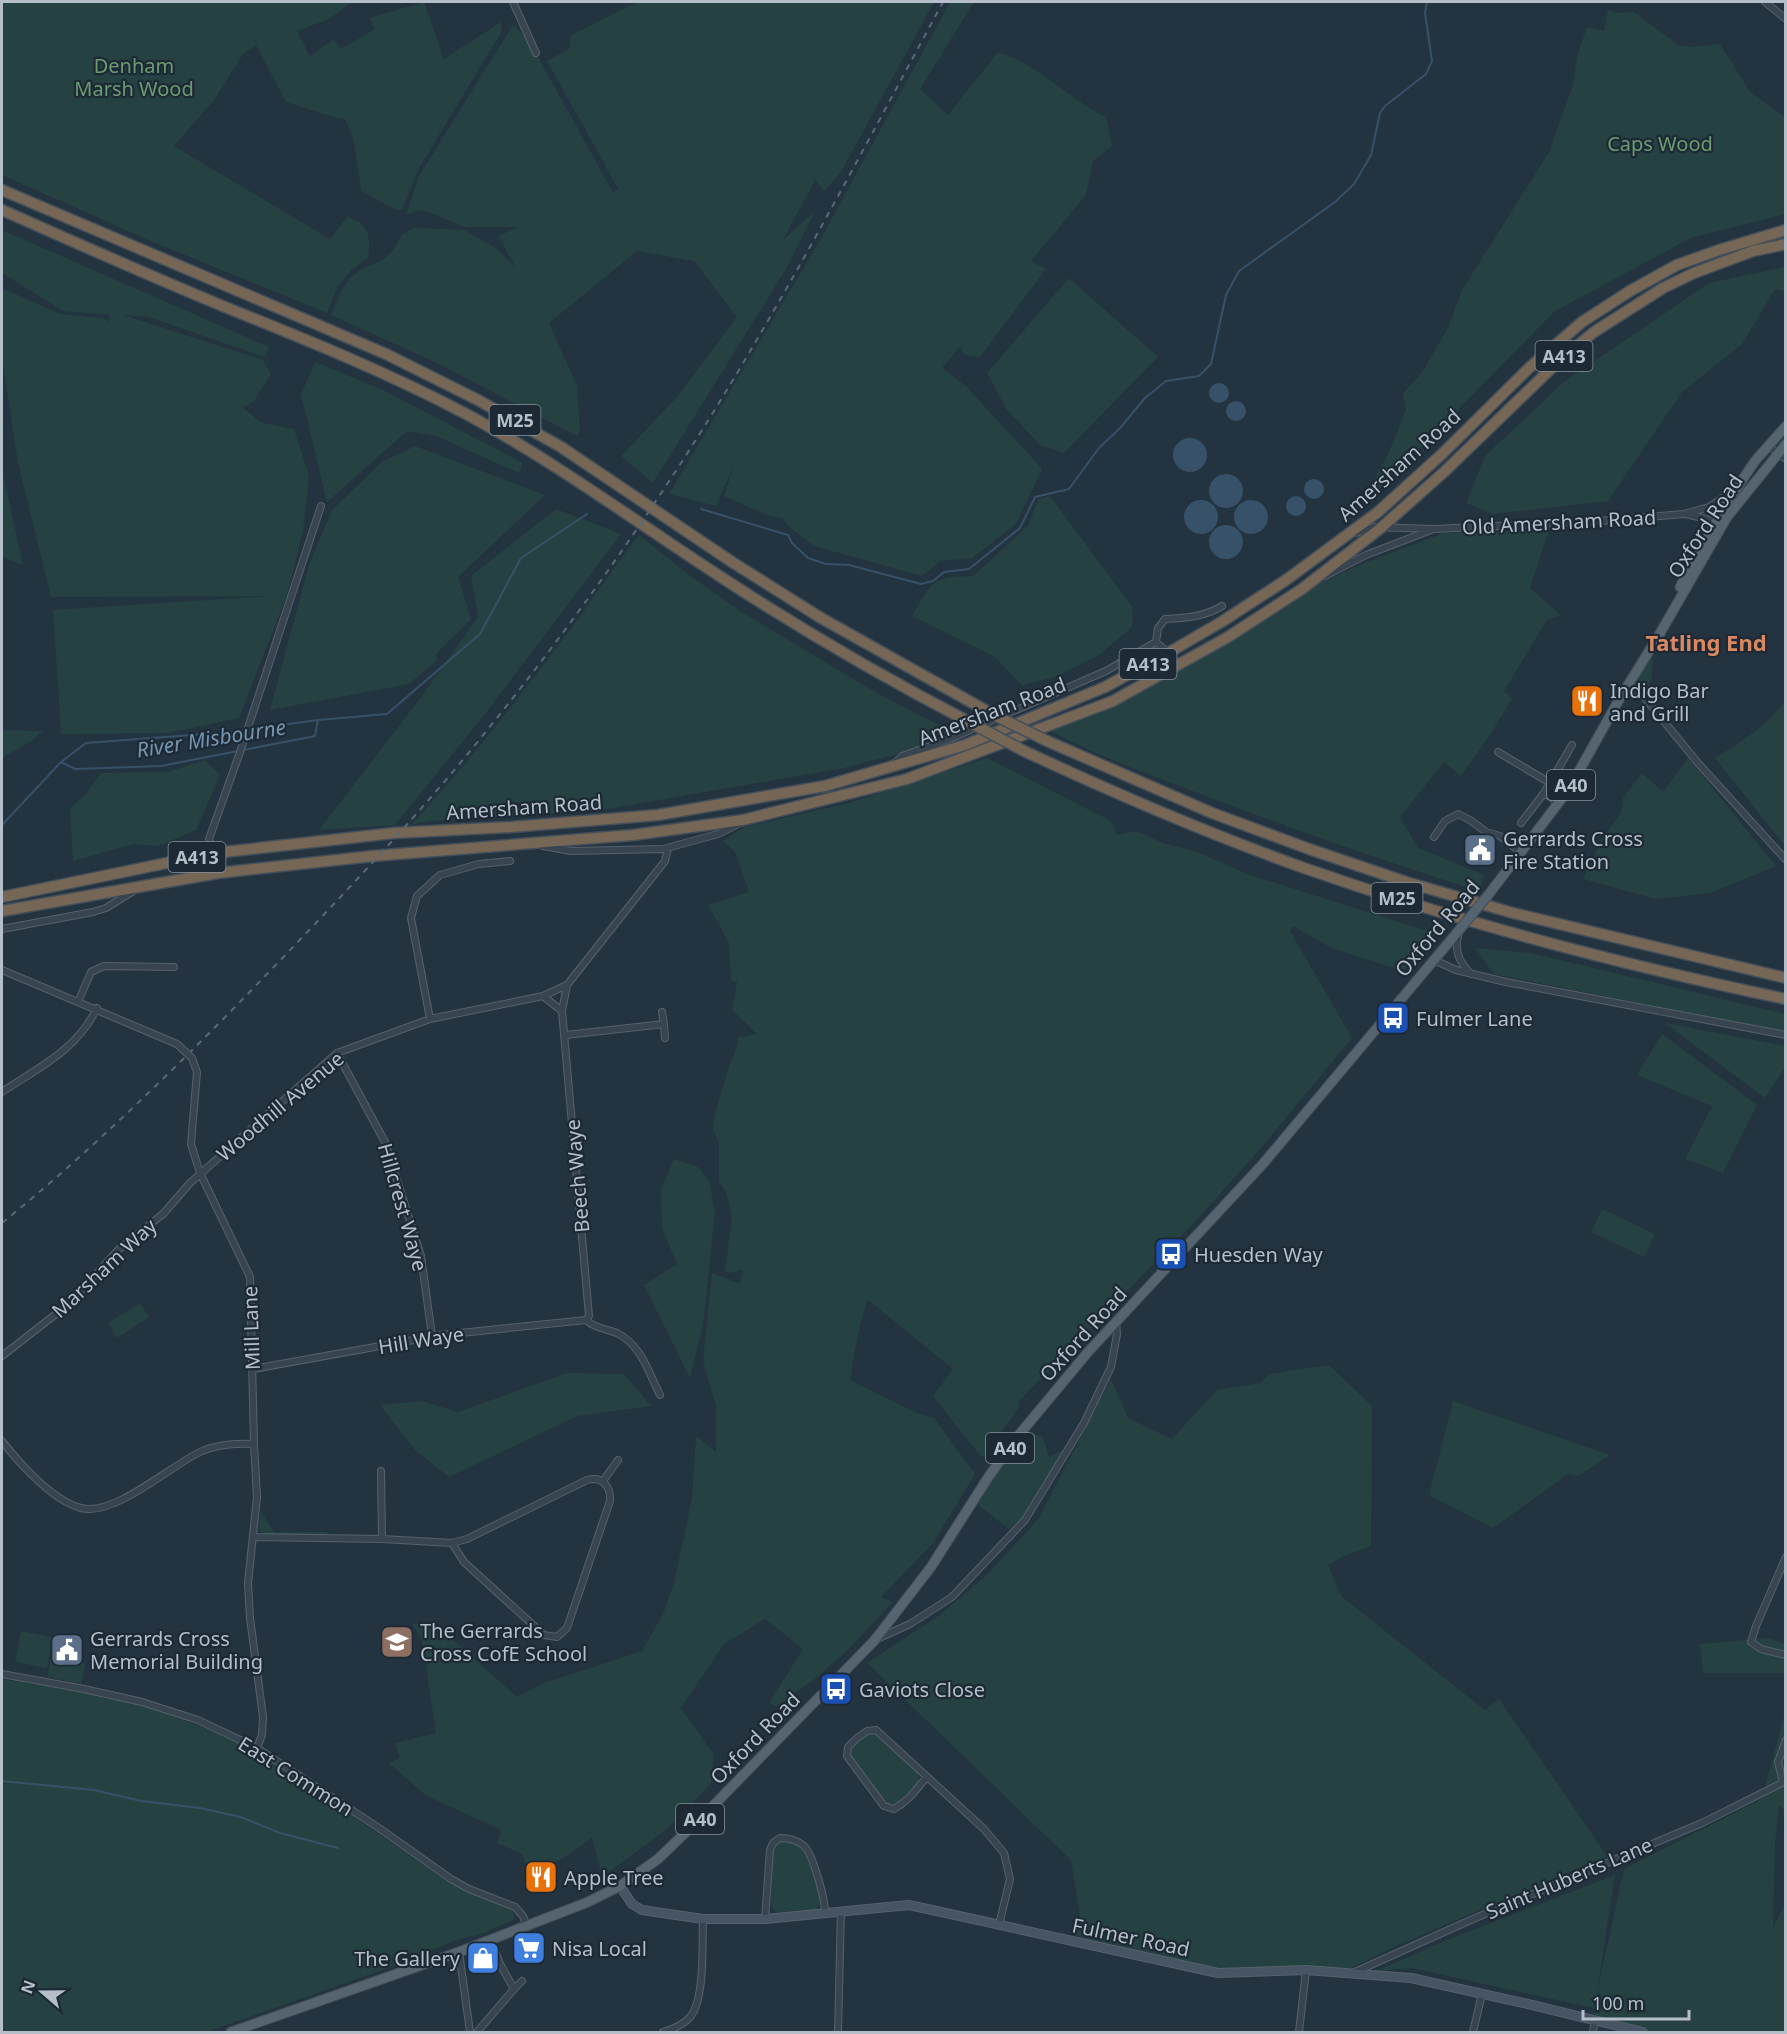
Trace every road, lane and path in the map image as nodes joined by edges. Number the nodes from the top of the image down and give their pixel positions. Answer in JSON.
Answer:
{"nodes":[{"id":1,"x":513,"y":2,"type":"edge"},
{"id":2,"x":1765,"y":2,"type":"edge"},
{"id":3,"x":1785,"y":19,"type":"edge"},
{"id":4,"x":536,"y":53,"type":"dead end"},
{"id":5,"x":2,"y":190,"type":"edge"},
{"id":6,"x":2,"y":210,"type":"edge"},
{"id":7,"x":1785,"y":230,"type":"edge"},
{"id":8,"x":1785,"y":244,"type":"edge"},
{"id":9,"x":1785,"y":426,"type":"edge"},
{"id":10,"x":1785,"y":444,"type":"edge"},
{"id":11,"x":1768,"y":446,"type":"junction"},
{"id":12,"x":1777,"y":453,"type":"junction"},
{"id":13,"x":1785,"y":459,"type":"edge"},
{"id":14,"x":1735,"y":489,"type":"junction"},
{"id":15,"x":321,"y":506,"type":"dead end"},
{"id":16,"x":1709,"y":507,"type":"junction"},
{"id":17,"x":1684,"y":514,"type":"junction"},
{"id":18,"x":1721,"y":519,"type":"junction"},
{"id":19,"x":1382,"y":527,"type":"junction"},
{"id":20,"x":1434,"y":529,"type":"junction"},
{"id":21,"x":1342,"y":540,"type":"junction"},
{"id":22,"x":1302,"y":588,"type":"junction"},
{"id":23,"x":1222,"y":606,"type":"dead end"},
{"id":24,"x":1156,"y":642,"type":"junction"},
{"id":25,"x":1168,"y":653,"type":"junction"},
{"id":26,"x":1176,"y":667,"type":"junction"},
{"id":27,"x":1628,"y":684,"type":"junction"},
{"id":28,"x":1572,"y":745,"type":"dead end"},
{"id":29,"x":1498,"y":752,"type":"dead end"},
{"id":30,"x":890,"y":767,"type":"junction"},
{"id":31,"x":1550,"y":783,"type":"junction"},
{"id":32,"x":1544,"y":793,"type":"junction"},
{"id":33,"x":1559,"y":803,"type":"junction"},
{"id":34,"x":743,"y":820,"type":"junction"},
{"id":35,"x":1521,"y":823,"type":"dead end"},
{"id":36,"x":1434,"y":837,"type":"dead end"},
{"id":37,"x":527,"y":843,"type":"junction"},
{"id":38,"x":668,"y":848,"type":"junction"},
{"id":39,"x":215,"y":853,"type":"junction"},
{"id":40,"x":1522,"y":853,"type":"junction"},
{"id":41,"x":1785,"y":860,"type":"edge"},
{"id":42,"x":510,"y":861,"type":"dead end"},
{"id":43,"x":218,"y":873,"type":"junction"},
{"id":44,"x":140,"y":886,"type":"junction"},
{"id":45,"x":2,"y":897,"type":"edge"},
{"id":46,"x":2,"y":911,"type":"edge"},
{"id":47,"x":2,"y":929,"type":"edge"},
{"id":48,"x":1460,"y":929,"type":"junction"},
{"id":49,"x":1434,"y":960,"type":"junction"},
{"id":50,"x":174,"y":967,"type":"dead end"},
{"id":51,"x":2,"y":970,"type":"edge"},
{"id":52,"x":1471,"y":974,"type":"junction"},
{"id":53,"x":1785,"y":978,"type":"edge"},
{"id":54,"x":567,"y":985,"type":"junction"},
{"id":55,"x":543,"y":996,"type":"junction"},
{"id":56,"x":1785,"y":999,"type":"edge"},
{"id":57,"x":78,"y":1002,"type":"junction"},
{"id":58,"x":97,"y":1008,"type":"junction"},
{"id":59,"x":562,"y":1011,"type":"junction"},
{"id":60,"x":662,"y":1012,"type":"dead end"},
{"id":61,"x":430,"y":1019,"type":"junction"},
{"id":62,"x":664,"y":1024,"type":"junction"},
{"id":63,"x":566,"y":1035,"type":"junction"},
{"id":64,"x":1785,"y":1035,"type":"edge"},
{"id":65,"x":665,"y":1038,"type":"dead end"},
{"id":66,"x":337,"y":1053,"type":"junction"},
{"id":67,"x":2,"y":1092,"type":"edge"},
{"id":68,"x":200,"y":1173,"type":"junction"},
{"id":69,"x":588,"y":1318,"type":"junction"},
{"id":70,"x":1116,"y":1322,"type":"junction"},
{"id":71,"x":432,"y":1336,"type":"junction"},
{"id":72,"x":2,"y":1356,"type":"edge"},
{"id":73,"x":253,"y":1369,"type":"junction"},
{"id":74,"x":660,"y":1395,"type":"dead end"},
{"id":75,"x":2,"y":1441,"type":"edge"},
{"id":76,"x":254,"y":1444,"type":"junction"},
{"id":77,"x":618,"y":1460,"type":"dead end"},
{"id":78,"x":381,"y":1472,"type":"dead end"},
{"id":79,"x":603,"y":1481,"type":"junction"},
{"id":80,"x":254,"y":1537,"type":"junction"},
{"id":81,"x":381,"y":1539,"type":"junction"},
{"id":82,"x":452,"y":1543,"type":"junction"},
{"id":83,"x":1785,"y":1557,"type":"edge"},
{"id":84,"x":874,"y":1641,"type":"junction"},
{"id":85,"x":1785,"y":1655,"type":"edge"},
{"id":86,"x":2,"y":1674,"type":"edge"},
{"id":87,"x":1785,"y":1740,"type":"edge"},
{"id":88,"x":257,"y":1748,"type":"junction"},
{"id":89,"x":927,"y":1777,"type":"junction"},
{"id":90,"x":1784,"y":1781,"type":"edge"},
{"id":91,"x":620,"y":1886,"type":"junction"},
{"id":92,"x":841,"y":1911,"type":"junction"},
{"id":93,"x":825,"y":1913,"type":"junction"},
{"id":94,"x":703,"y":1919,"type":"junction"},
{"id":95,"x":765,"y":1919,"type":"junction"},
{"id":96,"x":999,"y":1925,"type":"junction"},
{"id":97,"x":527,"y":1926,"type":"junction"},
{"id":98,"x":491,"y":1940,"type":"junction"},
{"id":99,"x":459,"y":1952,"type":"junction"},
{"id":100,"x":1306,"y":1970,"type":"junction"},
{"id":101,"x":1352,"y":1974,"type":"junction"},
{"id":102,"x":522,"y":1981,"type":"dead end"},
{"id":103,"x":514,"y":1989,"type":"junction"},
{"id":104,"x":1482,"y":1994,"type":"junction"},
{"id":105,"x":1595,"y":2020,"type":"junction"},
{"id":106,"x":231,"y":2032,"type":"edge"},
{"id":107,"x":470,"y":2032,"type":"edge"},
{"id":108,"x":477,"y":2032,"type":"edge"},
{"id":109,"x":663,"y":2032,"type":"edge"},
{"id":110,"x":837,"y":2032,"type":"edge"},
{"id":111,"x":1299,"y":2032,"type":"edge"},
{"id":112,"x":1473,"y":2032,"type":"edge"},
{"id":113,"x":1593,"y":2032,"type":"edge"},
{"id":114,"x":1643,"y":2032,"type":"edge"}],
"edges":[{"from":1,"to":4,"type":"street"},
{"from":2,"to":3,"type":"street"},
{"from":5,"to":53,"type":"highway","number":"M25","bridge":true},
{"from":6,"to":56,"type":"highway","number":"M25","bridge":true},
{"from":7,"to":21,"type":"highway","name":"Amersham Road","number":"A413"},
{"from":8,"to":19,"type":"highway","number":"A413"},
{"from":9,"to":11,"type":"main road","number":"A40"},
{"from":10,"to":12,"type":"main road","name":"Oxford Road","number":"A40"},
{"from":11,"to":12,"type":"street"},
{"from":11,"to":14,"type":"main road","number":"A40"},
{"from":12,"to":13,"type":"street"},
{"from":12,"to":18,"type":"main road","name":"Oxford Road","number":"A40"},
{"from":14,"to":16,"type":"street","name":"Old Amersham Road"},
{"from":14,"to":18,"type":"main road","number":"A40"},
{"from":15,"to":39,"type":"street"},
{"from":16,"to":17,"type":"street","name":"Old Amersham Road"},
{"from":16,"to":18,"type":"street"},
{"from":17,"to":18,"type":"street","name":"Old Amersham Road"},
{"from":17,"to":20,"type":"street","name":"Old Amersham Road"},
{"from":18,"to":27,"type":"main road","name":"Oxford Road","number":"A40"},
{"from":19,"to":20,"type":"street","name":"Old Amersham Road"},
{"from":19,"to":21,"type":"street","name":"Old Amersham Road"},
{"from":19,"to":22,"type":"highway","number":"A413"},
{"from":20,"to":22,"type":"street","name":"Old Amersham Road"},
{"from":21,"to":25,"type":"highway","name":"Amersham Road","number":"A413"},
{"from":22,"to":26,"type":"highway","number":"A413"},
{"from":23,"to":24,"type":"street"},
{"from":24,"to":25,"type":"street"},
{"from":24,"to":30,"type":"street"},
{"from":25,"to":26,"type":"street"},
{"from":25,"to":30,"type":"highway","name":"Amersham Road","number":"A413"},
{"from":26,"to":34,"type":"highway","number":"A413"},
{"from":27,"to":33,"type":"main road","name":"Oxford Road","number":"A40"},
{"from":27,"to":41,"type":"street"},
{"from":28,"to":31,"type":"street"},
{"from":29,"to":31,"type":"street"},
{"from":30,"to":39,"type":"highway","name":"Amersham Road","number":"A413"},
{"from":31,"to":32,"type":"street"},
{"from":32,"to":33,"type":"street"},
{"from":32,"to":35,"type":"street"},
{"from":33,"to":40,"type":"main road","name":"Oxford Road","number":"A40"},
{"from":34,"to":37,"type":"highway","number":"A413"},
{"from":34,"to":38,"type":"street"},
{"from":36,"to":40,"type":"street"},
{"from":37,"to":38,"type":"street"},
{"from":37,"to":43,"type":"highway","number":"A413"},
{"from":38,"to":54,"type":"street","name":"Woodhill Avenue"},
{"from":39,"to":43,"type":"street"},
{"from":39,"to":45,"type":"highway","name":"Amersham Road","number":"A413"},
{"from":40,"to":48,"type":"main road","name":"Oxford Road","number":"A40","bridge":true},
{"from":42,"to":61,"type":"street"},
{"from":43,"to":44,"type":"highway","number":"A413"},
{"from":44,"to":46,"type":"highway","number":"A413"},
{"from":44,"to":47,"type":"street"},
{"from":48,"to":49,"type":"main road","name":"Oxford Road","number":"A40"},
{"from":48,"to":52,"type":"street"},
{"from":49,"to":52,"type":"street"},
{"from":49,"to":70,"type":"main road","name":"Oxford Road","number":"A40"},
{"from":50,"to":57,"type":"street"},
{"from":51,"to":57,"type":"street","name":"Mill Lane"},
{"from":52,"to":64,"type":"street"},
{"from":54,"to":55,"type":"street","name":"Woodhill Avenue"},
{"from":54,"to":59,"type":"street","name":"Beech Waye"},
{"from":55,"to":59,"type":"street"},
{"from":55,"to":61,"type":"street","name":"Woodhill Avenue"},
{"from":57,"to":58,"type":"street","name":"Mill Lane"},
{"from":58,"to":67,"type":"street"},
{"from":58,"to":68,"type":"street","name":"Mill Lane","bridge":true},
{"from":59,"to":63,"type":"street","name":"Beech Waye"},
{"from":60,"to":62,"type":"street"},
{"from":61,"to":66,"type":"street","name":"Woodhill Avenue"},
{"from":62,"to":63,"type":"street"},
{"from":62,"to":65,"type":"street"},
{"from":63,"to":69,"type":"street","name":"Beech Waye"},
{"from":66,"to":68,"type":"street","name":"Woodhill Avenue"},
{"from":66,"to":71,"type":"street","name":"Hillcrest Waye"},
{"from":68,"to":72,"type":"street","name":"Marsham Way"},
{"from":68,"to":73,"type":"street","name":"Mill Lane"},
{"from":69,"to":71,"type":"street","name":"Hill Waye"},
{"from":69,"to":74,"type":"street"},
{"from":70,"to":84,"type":"main road","name":"Oxford Road","number":"A40"},
{"from":70,"to":84,"type":"street"},
{"from":71,"to":73,"type":"street","name":"Hill Waye"},
{"from":73,"to":76,"type":"street","name":"Mill Lane"},
{"from":75,"to":76,"type":"street"},
{"from":76,"to":80,"type":"street","name":"Mill Lane"},
{"from":77,"to":79,"type":"street"},
{"from":78,"to":81,"type":"street"},
{"from":79,"to":82,"type":"street"},
{"from":79,"to":82,"type":"street"},
{"from":80,"to":81,"type":"street"},
{"from":80,"to":88,"type":"street","name":"Mill Lane"},
{"from":81,"to":82,"type":"street"},
{"from":83,"to":85,"type":"street"},
{"from":84,"to":91,"type":"main road","name":"Oxford Road","number":"A40"},
{"from":86,"to":88,"type":"street","name":"East Common"},
{"from":87,"to":90,"type":"street"},
{"from":88,"to":97,"type":"street","name":"East Common"},
{"from":89,"to":89,"type":"street"},
{"from":89,"to":96,"type":"street"},
{"from":90,"to":101,"type":"street","name":"Saint Huberts Lane"},
{"from":91,"to":94,"type":"street","name":"Fulmer Road"},
{"from":91,"to":97,"type":"main road","name":"Oxford Road","number":"A40"},
{"from":92,"to":93,"type":"street","name":"Fulmer Road"},
{"from":92,"to":96,"type":"street","name":"Fulmer Road"},
{"from":92,"to":110,"type":"street"},
{"from":93,"to":95,"type":"street","name":"Fulmer Road"},
{"from":93,"to":95,"type":"street"},
{"from":94,"to":95,"type":"street","name":"Fulmer Road"},
{"from":94,"to":109,"type":"street"},
{"from":96,"to":100,"type":"street","name":"Fulmer Road"},
{"from":97,"to":98,"type":"main road","name":"Oxford Road","number":"A40"},
{"from":98,"to":99,"type":"main road","name":"Oxford Road","number":"A40"},
{"from":98,"to":103,"type":"street"},
{"from":99,"to":106,"type":"main road","name":"Oxford Road","number":"A40"},
{"from":99,"to":107,"type":"street"},
{"from":100,"to":101,"type":"street","name":"Fulmer Road"},
{"from":100,"to":111,"type":"street"},
{"from":101,"to":104,"type":"street","name":"Fulmer Road"},
{"from":102,"to":103,"type":"street"},
{"from":103,"to":108,"type":"street"},
{"from":104,"to":105,"type":"street","name":"Fulmer Road"},
{"from":104,"to":112,"type":"street"},
{"from":105,"to":113,"type":"street"},
{"from":105,"to":114,"type":"street","name":"Fulmer Road"}]}
